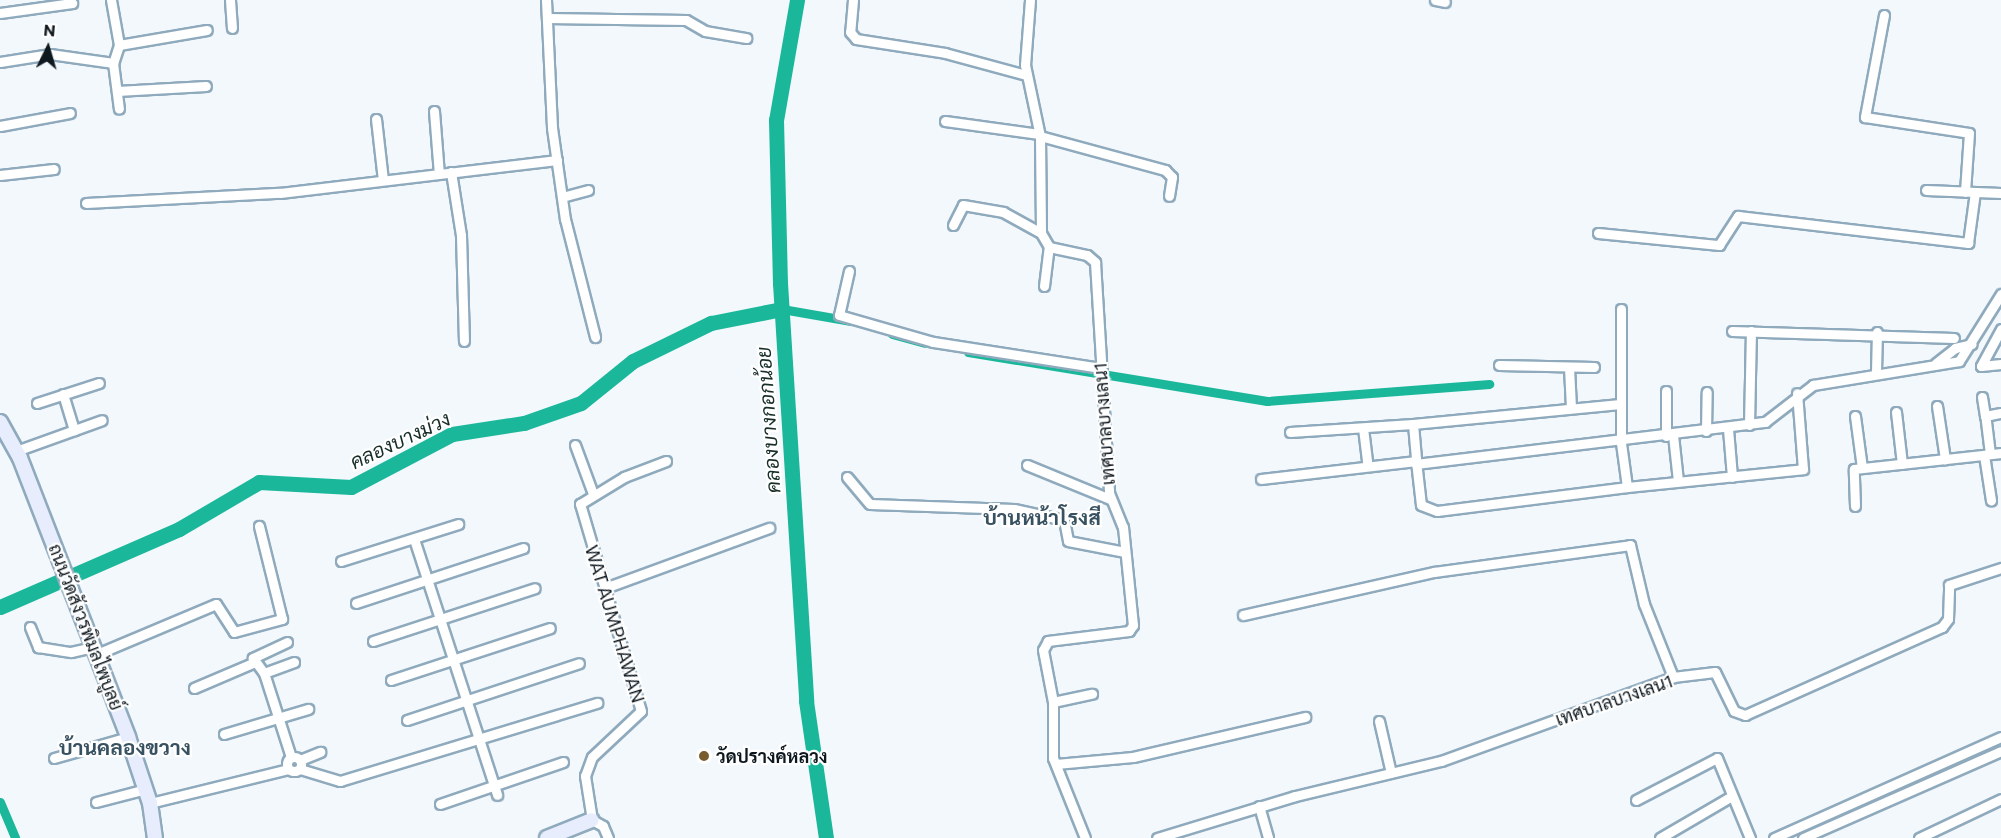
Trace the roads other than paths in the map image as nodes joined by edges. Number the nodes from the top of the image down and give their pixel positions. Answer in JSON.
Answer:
{"nodes":[{"id":1,"x":15,"y":0,"type":"edge"},
{"id":2,"x":111,"y":0,"type":"edge"},
{"id":3,"x":230,"y":0,"type":"edge"},
{"id":4,"x":546,"y":0,"type":"edge"},
{"id":5,"x":853,"y":0,"type":"edge"},
{"id":6,"x":1030,"y":0,"type":"edge"},
{"id":7,"x":72,"y":3,"type":"dead end"},
{"id":8,"x":17,"y":11,"type":"junction"},
{"id":9,"x":0,"y":14,"type":"edge"},
{"id":10,"x":1884,"y":15,"type":"dead end"},
{"id":11,"x":547,"y":18,"type":"junction"},
{"id":12,"x":232,"y":28,"type":"dead end"},
{"id":13,"x":207,"y":30,"type":"dead end"},
{"id":14,"x":746,"y":38,"type":"dead end"},
{"id":15,"x":119,"y":45,"type":"junction"},
{"id":16,"x":0,"y":62,"type":"edge"},
{"id":17,"x":113,"y":63,"type":"junction"},
{"id":18,"x":1026,"y":75,"type":"junction"},
{"id":19,"x":206,"y":86,"type":"dead end"},
{"id":20,"x":117,"y":91,"type":"junction"},
{"id":21,"x":119,"y":109,"type":"dead end"},
{"id":22,"x":434,"y":111,"type":"dead end"},
{"id":23,"x":70,"y":114,"type":"dead end"},
{"id":24,"x":376,"y":119,"type":"dead end"},
{"id":25,"x":945,"y":121,"type":"dead end"},
{"id":26,"x":0,"y":126,"type":"edge"},
{"id":27,"x":1040,"y":135,"type":"junction"},
{"id":28,"x":557,"y":160,"type":"junction"},
{"id":29,"x":54,"y":169,"type":"dead end"},
{"id":30,"x":451,"y":172,"type":"junction"},
{"id":31,"x":439,"y":174,"type":"junction"},
{"id":32,"x":0,"y":175,"type":"edge"},
{"id":33,"x":383,"y":180,"type":"junction"},
{"id":34,"x":588,"y":190,"type":"dead end"},
{"id":35,"x":1926,"y":190,"type":"dead end"},
{"id":36,"x":1965,"y":192,"type":"junction"},
{"id":37,"x":1975,"y":192,"type":"junction"},
{"id":38,"x":2001,"y":193,"type":"edge"},
{"id":39,"x":1169,"y":196,"type":"dead end"},
{"id":40,"x":562,"y":197,"type":"junction"},
{"id":41,"x":86,"y":203,"type":"dead end"},
{"id":42,"x":953,"y":225,"type":"dead end"},
{"id":43,"x":1041,"y":233,"type":"junction"},
{"id":44,"x":1598,"y":233,"type":"dead end"},
{"id":45,"x":1049,"y":247,"type":"junction"},
{"id":46,"x":849,"y":271,"type":"dead end"},
{"id":47,"x":1044,"y":286,"type":"dead end"},
{"id":48,"x":2001,"y":294,"type":"edge"},
{"id":49,"x":1621,"y":309,"type":"dead end"},
{"id":50,"x":2001,"y":329,"type":"edge"},
{"id":51,"x":1732,"y":331,"type":"dead end"},
{"id":52,"x":1751,"y":331,"type":"junction"},
{"id":53,"x":1877,"y":332,"type":"junction"},
{"id":54,"x":595,"y":337,"type":"dead end"},
{"id":55,"x":1954,"y":338,"type":"dead end"},
{"id":56,"x":464,"y":341,"type":"dead end"},
{"id":57,"x":2001,"y":364,"type":"edge"},
{"id":58,"x":1498,"y":365,"type":"dead end"},
{"id":59,"x":1569,"y":367,"type":"junction"},
{"id":60,"x":1594,"y":367,"type":"dead end"},
{"id":61,"x":1101,"y":369,"type":"junction"},
{"id":62,"x":1876,"y":372,"type":"junction"},
{"id":63,"x":99,"y":383,"type":"dead end"},
{"id":64,"x":1666,"y":390,"type":"dead end"},
{"id":65,"x":1707,"y":392,"type":"dead end"},
{"id":66,"x":1797,"y":393,"type":"junction"},
{"id":67,"x":63,"y":394,"type":"junction"},
{"id":68,"x":1982,"y":397,"type":"dead end"},
{"id":69,"x":37,"y":403,"type":"dead end"},
{"id":70,"x":1620,"y":404,"type":"junction"},
{"id":71,"x":1937,"y":406,"type":"dead end"},
{"id":72,"x":1571,"y":408,"type":"junction"},
{"id":73,"x":1896,"y":412,"type":"dead end"},
{"id":74,"x":2001,"y":413,"type":"edge"},
{"id":75,"x":1855,"y":416,"type":"dead end"},
{"id":76,"x":1985,"y":416,"type":"junction"},
{"id":77,"x":102,"y":420,"type":"dead end"},
{"id":78,"x":0,"y":422,"type":"edge"},
{"id":79,"x":1413,"y":424,"type":"junction"},
{"id":80,"x":1749,"y":425,"type":"junction"},
{"id":81,"x":1363,"y":428,"type":"junction"},
{"id":82,"x":1728,"y":429,"type":"junction"},
{"id":83,"x":74,"y":430,"type":"junction"},
{"id":84,"x":1706,"y":430,"type":"junction"},
{"id":85,"x":1290,"y":432,"type":"dead end"},
{"id":86,"x":1670,"y":436,"type":"junction"},
{"id":87,"x":1621,"y":443,"type":"junction"},
{"id":88,"x":575,"y":445,"type":"dead end"},
{"id":89,"x":16,"y":451,"type":"junction"},
{"id":90,"x":2001,"y":453,"type":"edge"},
{"id":91,"x":1987,"y":454,"type":"junction"},
{"id":92,"x":1945,"y":459,"type":"junction"},
{"id":93,"x":666,"y":461,"type":"dead end"},
{"id":94,"x":1416,"y":463,"type":"junction"},
{"id":95,"x":1902,"y":464,"type":"junction"},
{"id":96,"x":1027,"y":465,"type":"dead end"},
{"id":97,"x":1368,"y":466,"type":"junction"},
{"id":98,"x":1862,"y":468,"type":"junction"},
{"id":99,"x":847,"y":477,"type":"dead end"},
{"id":100,"x":1732,"y":477,"type":"junction"},
{"id":101,"x":1261,"y":479,"type":"dead end"},
{"id":102,"x":1678,"y":481,"type":"junction"},
{"id":103,"x":1628,"y":487,"type":"junction"},
{"id":104,"x":592,"y":494,"type":"junction"},
{"id":105,"x":1110,"y":499,"type":"junction"},
{"id":106,"x":1991,"y":500,"type":"dead end"},
{"id":107,"x":1855,"y":506,"type":"dead end"},
{"id":108,"x":458,"y":524,"type":"dead end"},
{"id":109,"x":259,"y":526,"type":"dead end"},
{"id":110,"x":768,"y":528,"type":"dead end"},
{"id":111,"x":414,"y":539,"type":"junction"},
{"id":112,"x":523,"y":548,"type":"dead end"},
{"id":113,"x":1125,"y":552,"type":"junction"},
{"id":114,"x":341,"y":561,"type":"dead end"},
{"id":115,"x":2001,"y":568,"type":"edge"},
{"id":116,"x":428,"y":578,"type":"junction"},
{"id":117,"x":535,"y":588,"type":"dead end"},
{"id":118,"x":605,"y":588,"type":"junction"},
{"id":119,"x":356,"y":603,"type":"dead end"},
{"id":120,"x":1243,"y":615,"type":"dead end"},
{"id":121,"x":441,"y":619,"type":"junction"},
{"id":122,"x":30,"y":627,"type":"dead end"},
{"id":123,"x":550,"y":628,"type":"dead end"},
{"id":124,"x":373,"y":641,"type":"dead end"},
{"id":125,"x":287,"y":642,"type":"dead end"},
{"id":126,"x":95,"y":650,"type":"junction"},
{"id":127,"x":450,"y":660,"type":"junction"},
{"id":128,"x":255,"y":662,"type":"junction"},
{"id":129,"x":294,"y":662,"type":"dead end"},
{"id":130,"x":579,"y":663,"type":"dead end"},
{"id":131,"x":264,"y":673,"type":"junction"},
{"id":132,"x":1673,"y":677,"type":"junction"},
{"id":133,"x":391,"y":680,"type":"dead end"},
{"id":134,"x":194,"y":688,"type":"dead end"},
{"id":135,"x":1092,"y":694,"type":"dead end"},
{"id":136,"x":463,"y":702,"type":"junction"},
{"id":137,"x":1053,"y":702,"type":"junction"},
{"id":138,"x":597,"y":703,"type":"dead end"},
{"id":139,"x":308,"y":709,"type":"dead end"},
{"id":140,"x":1305,"y":717,"type":"dead end"},
{"id":141,"x":279,"y":719,"type":"junction"},
{"id":142,"x":407,"y":720,"type":"dead end"},
{"id":143,"x":1379,"y":721,"type":"dead end"},
{"id":144,"x":224,"y":734,"type":"dead end"},
{"id":145,"x":128,"y":737,"type":"junction"},
{"id":146,"x":476,"y":739,"type":"junction"},
{"id":147,"x":2000,"y":740,"type":"edge"},
{"id":148,"x":2001,"y":751,"type":"edge"},
{"id":149,"x":320,"y":752,"type":"dead end"},
{"id":150,"x":54,"y":758,"type":"dead end"},
{"id":151,"x":297,"y":762,"type":"junction"},
{"id":152,"x":562,"y":762,"type":"dead end"},
{"id":153,"x":1057,"y":765,"type":"junction"},
{"id":154,"x":1940,"y":765,"type":"junction"},
{"id":155,"x":1391,"y":773,"type":"junction"},
{"id":156,"x":1945,"y":777,"type":"junction"},
{"id":157,"x":146,"y":789,"type":"junction"},
{"id":158,"x":1884,"y":790,"type":"junction"},
{"id":159,"x":496,"y":791,"type":"junction"},
{"id":160,"x":1732,"y":796,"type":"junction"},
{"id":161,"x":2001,"y":799,"type":"edge"},
{"id":162,"x":1636,"y":800,"type":"dead end"},
{"id":163,"x":96,"y":802,"type":"dead end"},
{"id":164,"x":1889,"y":802,"type":"junction"},
{"id":165,"x":150,"y":803,"type":"junction"},
{"id":166,"x":440,"y":804,"type":"dead end"},
{"id":167,"x":1259,"y":806,"type":"junction"},
{"id":168,"x":1827,"y":815,"type":"junction"},
{"id":169,"x":592,"y":820,"type":"junction"},
{"id":170,"x":1832,"y":826,"type":"junction"},
{"id":171,"x":155,"y":838,"type":"edge"},
{"id":172,"x":547,"y":838,"type":"edge"},
{"id":173,"x":608,"y":838,"type":"edge"},
{"id":174,"x":1085,"y":838,"type":"edge"},
{"id":175,"x":1157,"y":838,"type":"edge"},
{"id":176,"x":1268,"y":838,"type":"edge"},
{"id":177,"x":1660,"y":838,"type":"edge"},
{"id":178,"x":1748,"y":838,"type":"edge"},
{"id":179,"x":1774,"y":838,"type":"edge"},
{"id":180,"x":1803,"y":838,"type":"edge"},
{"id":181,"x":1920,"y":838,"type":"edge"}],
"edges":[{"from":1,"to":8,"type":"street"},
{"from":2,"to":15,"type":"street"},
{"from":3,"to":12,"type":"street"},
{"from":4,"to":11,"type":"street"},
{"from":5,"to":18,"type":"street"},
{"from":6,"to":18,"type":"street"},
{"from":7,"to":8,"type":"street"},
{"from":8,"to":9,"type":"street"},
{"from":10,"to":36,"type":"street"},
{"from":11,"to":14,"type":"street"},
{"from":11,"to":28,"type":"street"},
{"from":13,"to":15,"type":"street"},
{"from":15,"to":17,"type":"street"},
{"from":16,"to":17,"type":"street"},
{"from":17,"to":20,"type":"street"},
{"from":18,"to":27,"type":"street"},
{"from":19,"to":20,"type":"street"},
{"from":20,"to":21,"type":"street"},
{"from":22,"to":31,"type":"street"},
{"from":23,"to":26,"type":"street"},
{"from":24,"to":33,"type":"street"},
{"from":25,"to":27,"type":"street"},
{"from":27,"to":39,"type":"street"},
{"from":27,"to":43,"type":"street"},
{"from":28,"to":30,"type":"street"},
{"from":28,"to":40,"type":"street"},
{"from":29,"to":32,"type":"street"},
{"from":30,"to":31,"type":"street"},
{"from":30,"to":56,"type":"street"},
{"from":31,"to":33,"type":"street"},
{"from":33,"to":41,"type":"street"},
{"from":34,"to":40,"type":"street"},
{"from":35,"to":36,"type":"street"},
{"from":36,"to":37,"type":"street"},
{"from":37,"to":38,"type":"street"},
{"from":37,"to":44,"type":"street"},
{"from":40,"to":54,"type":"street"},
{"from":42,"to":43,"type":"street"},
{"from":43,"to":45,"type":"street"},
{"from":45,"to":47,"type":"street"},
{"from":45,"to":61,"type":"street","name":"เทศบาลบางเลน1"},
{"from":46,"to":61,"type":"street"},
{"from":48,"to":62,"type":"street"},
{"from":49,"to":70,"type":"street"},
{"from":50,"to":57,"type":"street"},
{"from":51,"to":52,"type":"street"},
{"from":52,"to":53,"type":"street"},
{"from":52,"to":80,"type":"street"},
{"from":53,"to":55,"type":"street"},
{"from":53,"to":62,"type":"street"},
{"from":58,"to":59,"type":"street"},
{"from":59,"to":60,"type":"street"},
{"from":59,"to":72,"type":"street"},
{"from":61,"to":105,"type":"street","name":"เทศบาลบางเลน1"},
{"from":62,"to":66,"type":"street"},
{"from":63,"to":67,"type":"street"},
{"from":64,"to":86,"type":"street"},
{"from":65,"to":84,"type":"street"},
{"from":66,"to":80,"type":"street"},
{"from":66,"to":100,"type":"street"},
{"from":67,"to":69,"type":"street"},
{"from":67,"to":83,"type":"street"},
{"from":68,"to":76,"type":"street"},
{"from":70,"to":72,"type":"street"},
{"from":70,"to":87,"type":"street"},
{"from":71,"to":92,"type":"street"},
{"from":72,"to":79,"type":"street"},
{"from":73,"to":95,"type":"street"},
{"from":74,"to":76,"type":"street"},
{"from":75,"to":98,"type":"street"},
{"from":76,"to":91,"type":"street"},
{"from":77,"to":83,"type":"street"},
{"from":78,"to":89,"type":"street","name":"ถนนวัดสังวรพิมลไพบูลย์"},
{"from":79,"to":81,"type":"street"},
{"from":79,"to":94,"type":"street"},
{"from":80,"to":82,"type":"street"},
{"from":81,"to":85,"type":"street"},
{"from":81,"to":97,"type":"street"},
{"from":82,"to":84,"type":"street"},
{"from":82,"to":100,"type":"street"},
{"from":83,"to":89,"type":"street"},
{"from":84,"to":86,"type":"street"},
{"from":86,"to":87,"type":"street"},
{"from":86,"to":102,"type":"street"},
{"from":87,"to":94,"type":"street"},
{"from":87,"to":103,"type":"street"},
{"from":88,"to":104,"type":"street"},
{"from":89,"to":126,"type":"street","name":"ถนนวัดสังวรพิมลไพบูลย์"},
{"from":90,"to":91,"type":"street"},
{"from":91,"to":92,"type":"street"},
{"from":91,"to":106,"type":"street"},
{"from":92,"to":95,"type":"street"},
{"from":93,"to":104,"type":"street"},
{"from":94,"to":97,"type":"street"},
{"from":94,"to":103,"type":"street"},
{"from":95,"to":98,"type":"street"},
{"from":96,"to":105,"type":"street"},
{"from":97,"to":101,"type":"street"},
{"from":98,"to":107,"type":"street"},
{"from":99,"to":113,"type":"street"},
{"from":100,"to":102,"type":"street"},
{"from":102,"to":103,"type":"street"},
{"from":104,"to":118,"type":"street","name":"WAT AUMPHAWAN"},
{"from":105,"to":113,"type":"street","name":"เทศบาลบางเลน1"},
{"from":108,"to":111,"type":"street"},
{"from":109,"to":126,"type":"street"},
{"from":110,"to":118,"type":"street"},
{"from":111,"to":114,"type":"street"},
{"from":111,"to":116,"type":"street"},
{"from":112,"to":116,"type":"street"},
{"from":113,"to":137,"type":"street","name":"เทศบาลบางเลน1"},
{"from":115,"to":132,"type":"street","name":"เทศบาลบางเลน1"},
{"from":116,"to":119,"type":"street"},
{"from":116,"to":121,"type":"street"},
{"from":117,"to":121,"type":"street"},
{"from":118,"to":169,"type":"street","name":"WAT AUMPHAWAN"},
{"from":120,"to":132,"type":"street"},
{"from":121,"to":124,"type":"street"},
{"from":121,"to":127,"type":"street"},
{"from":122,"to":126,"type":"street"},
{"from":123,"to":127,"type":"street"},
{"from":125,"to":128,"type":"street"},
{"from":126,"to":145,"type":"street","name":"ถนนวัดสังวรพิมลไพบูลย์"},
{"from":127,"to":133,"type":"street"},
{"from":127,"to":136,"type":"street"},
{"from":128,"to":131,"type":"street"},
{"from":128,"to":134,"type":"street"},
{"from":129,"to":131,"type":"street"},
{"from":130,"to":136,"type":"street"},
{"from":131,"to":141,"type":"street"},
{"from":132,"to":155,"type":"street","name":"เทศบาลบางเลน1"},
{"from":135,"to":137,"type":"street"},
{"from":136,"to":142,"type":"street"},
{"from":136,"to":146,"type":"street"},
{"from":137,"to":153,"type":"street","name":"เทศบาลบางเลน1"},
{"from":138,"to":146,"type":"street"},
{"from":139,"to":141,"type":"street"},
{"from":140,"to":153,"type":"street"},
{"from":141,"to":144,"type":"street"},
{"from":141,"to":151,"type":"street"},
{"from":143,"to":155,"type":"street"},
{"from":145,"to":150,"type":"street"},
{"from":145,"to":157,"type":"street","name":"ถนนวัดสังวรพิมลไพบูลย์"},
{"from":146,"to":151,"type":"street"},
{"from":146,"to":159,"type":"street"},
{"from":147,"to":154,"type":"street"},
{"from":148,"to":156,"type":"street"},
{"from":149,"to":151,"type":"street"},
{"from":151,"to":165,"type":"street"},
{"from":152,"to":159,"type":"street"},
{"from":153,"to":174,"type":"street","name":"เทศบาลบางเลน1"},
{"from":154,"to":156,"type":"street"},
{"from":154,"to":158,"type":"street"},
{"from":155,"to":167,"type":"street","name":"เทศบาลบางเลน1"},
{"from":156,"to":164,"type":"street"},
{"from":157,"to":163,"type":"street"},
{"from":157,"to":165,"type":"street","name":"ถนนวัดสังวรพิมลไพบูลย์"},
{"from":158,"to":164,"type":"street"},
{"from":158,"to":168,"type":"street"},
{"from":159,"to":166,"type":"street"},
{"from":160,"to":162,"type":"street"},
{"from":160,"to":177,"type":"street"},
{"from":160,"to":178,"type":"street"},
{"from":161,"to":181,"type":"street"},
{"from":164,"to":170,"type":"street"},
{"from":165,"to":171,"type":"street","name":"ถนนวัดสังวรพิมลไพบูลย์"},
{"from":167,"to":175,"type":"street","name":"เทศบาลบางเลน1"},
{"from":167,"to":176,"type":"street"},
{"from":168,"to":170,"type":"street"},
{"from":168,"to":179,"type":"street"},
{"from":169,"to":172,"type":"street"},
{"from":169,"to":173,"type":"street"},
{"from":170,"to":180,"type":"street"}]}
